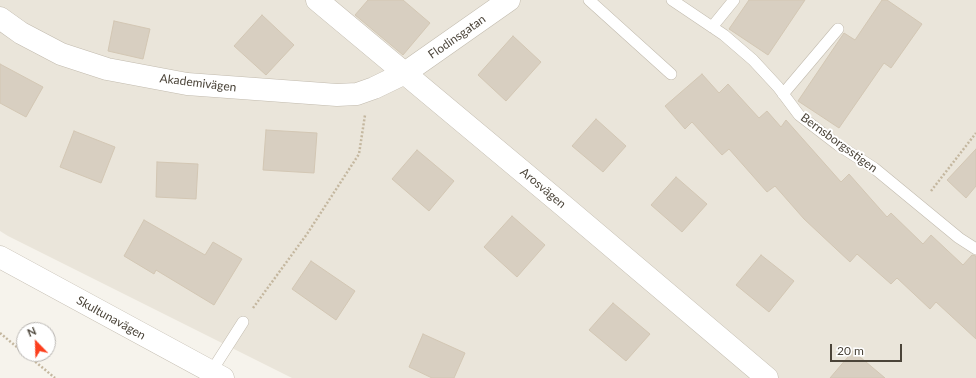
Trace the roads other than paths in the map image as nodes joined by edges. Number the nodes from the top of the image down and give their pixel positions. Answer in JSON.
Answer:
{"nodes":[{"id":1,"x":317,"y":0,"type":"edge"},
{"id":2,"x":509,"y":0,"type":"edge"},
{"id":3,"x":589,"y":0,"type":"edge"},
{"id":4,"x":672,"y":0,"type":"edge"},
{"id":5,"x":734,"y":0,"type":"edge"},
{"id":6,"x":0,"y":18,"type":"edge"},
{"id":7,"x":712,"y":27,"type":"junction"},
{"id":8,"x":838,"y":29,"type":"dead end"},
{"id":9,"x":405,"y":73,"type":"junction"},
{"id":10,"x":671,"y":74,"type":"dead end"},
{"id":11,"x":783,"y":94,"type":"junction"},
{"id":12,"x":976,"y":249,"type":"edge"},
{"id":13,"x":0,"y":257,"type":"edge"},
{"id":14,"x":243,"y":322,"type":"road end"},
{"id":15,"x":217,"y":375,"type":"edge"},
{"id":16,"x":767,"y":378,"type":"edge"}],
"edges":[{"from":1,"to":9,"type":"street","name":"Arosvägen"},
{"from":2,"to":9,"type":"street","name":"Flodinsgatan"},
{"from":3,"to":10,"type":"lane"},
{"from":4,"to":7,"type":"lane","name":"Bernsborgsstigen"},
{"from":5,"to":7,"type":"lane"},
{"from":6,"to":9,"type":"street","name":"Akademivägen"},
{"from":7,"to":11,"type":"lane","name":"Bernsborgsstigen"},
{"from":8,"to":11,"type":"lane"},
{"from":9,"to":16,"type":"street","name":"Arosvägen"},
{"from":11,"to":12,"type":"lane","name":"Bernsborgsstigen"},
{"from":13,"to":15,"type":"street","name":"Skultunavägen"},
{"from":14,"to":15,"type":"lane"}]}
